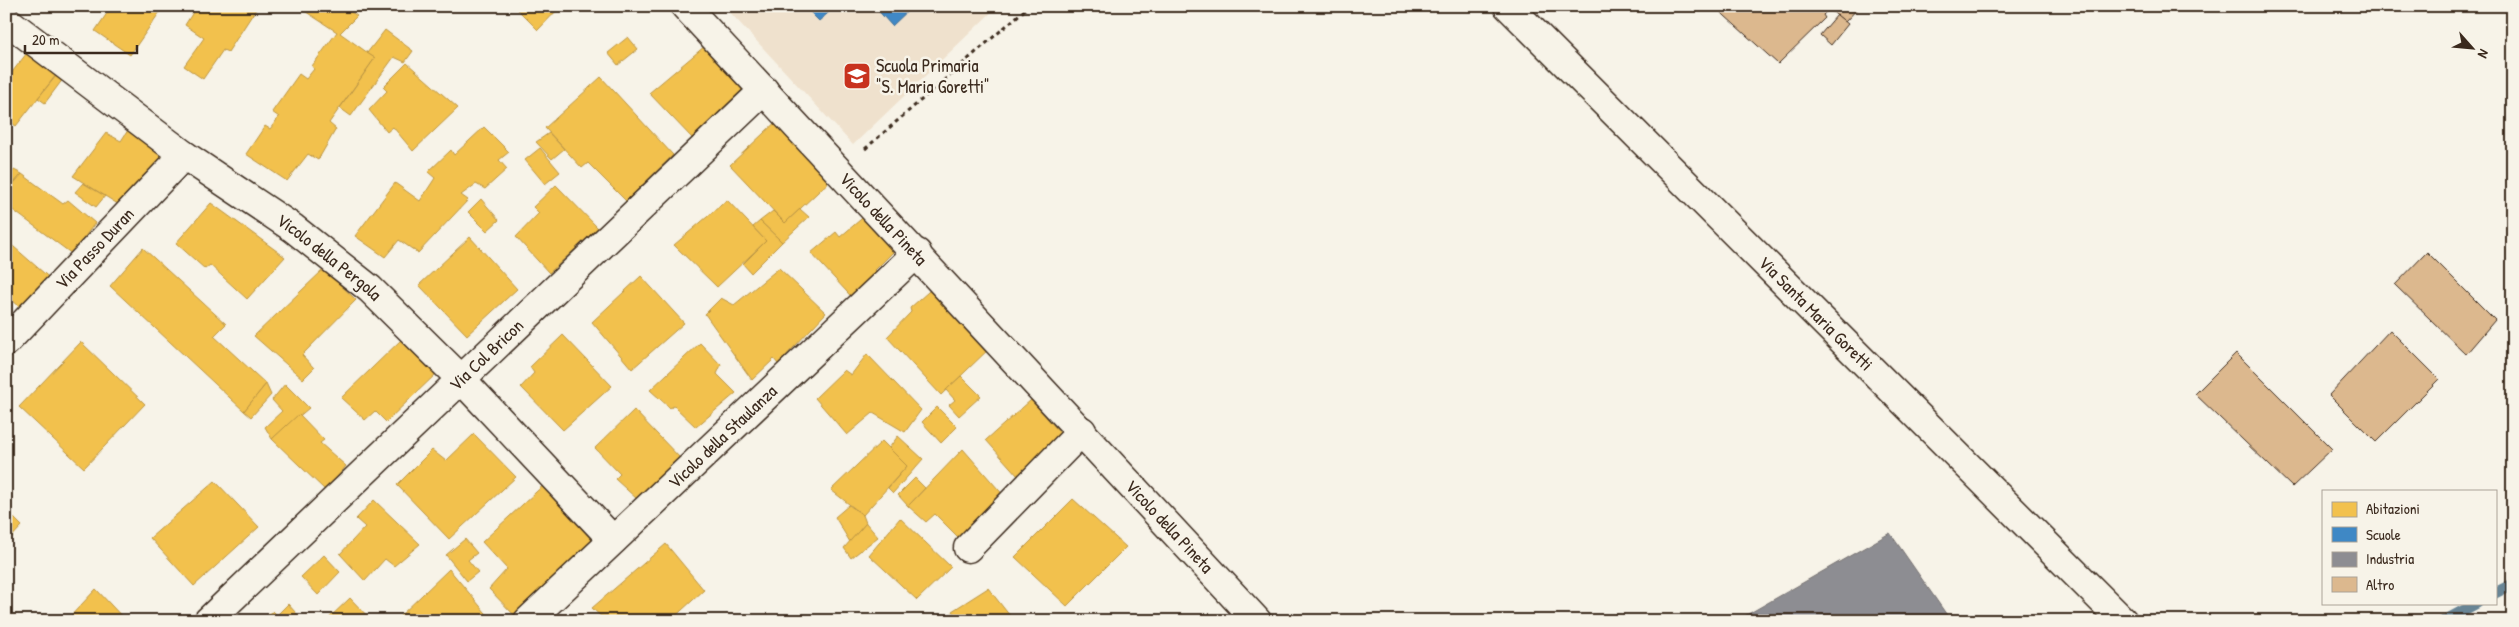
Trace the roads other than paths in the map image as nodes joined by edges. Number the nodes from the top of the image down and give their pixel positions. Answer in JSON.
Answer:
{"nodes":[{"id":1,"x":685,"y":6,"type":"edge"},
{"id":2,"x":1508,"y":6,"type":"edge"},
{"id":3,"x":6,"y":20,"type":"edge"},
{"id":4,"x":764,"y":90,"type":"junction"},
{"id":5,"x":184,"y":155,"type":"junction"},
{"id":6,"x":917,"y":253,"type":"junction"},
{"id":7,"x":6,"y":342,"type":"edge"},
{"id":8,"x":461,"y":379,"type":"junction"},
{"id":9,"x":1082,"y":431,"type":"junction"},
{"id":10,"x":613,"y":540,"type":"junction"},
{"id":11,"x":968,"y":548,"type":"dead end"},
{"id":12,"x":1253,"y":619,"type":"edge"},
{"id":13,"x":208,"y":621,"type":"edge"},
{"id":14,"x":528,"y":621,"type":"edge"},
{"id":15,"x":2123,"y":621,"type":"edge"}],
"edges":[{"from":1,"to":4,"type":"street","name":"Vicolo della Pineta"},
{"from":2,"to":15,"type":"street","name":"Via Santa Maria Goretti"},
{"from":3,"to":5,"type":"street","name":"Vicolo della Pergola"},
{"from":4,"to":6,"type":"street","name":"Vicolo della Pineta"},
{"from":4,"to":8,"type":"street","name":"Via Col Bricon"},
{"from":5,"to":7,"type":"street","name":"Via Passo Duran"},
{"from":5,"to":8,"type":"street","name":"Vicolo della Pergola"},
{"from":6,"to":9,"type":"street","name":"Vicolo della Pineta"},
{"from":6,"to":10,"type":"street","name":"Vicolo della Staulanza"},
{"from":8,"to":10,"type":"street","name":"Vicolo della Pergola"},
{"from":8,"to":13,"type":"street","name":"Via Col Bricon"},
{"from":9,"to":11,"type":"street"},
{"from":9,"to":12,"type":"street","name":"Vicolo della Pineta"},
{"from":10,"to":14,"type":"street","name":"Vicolo della Staulanza"}]}
